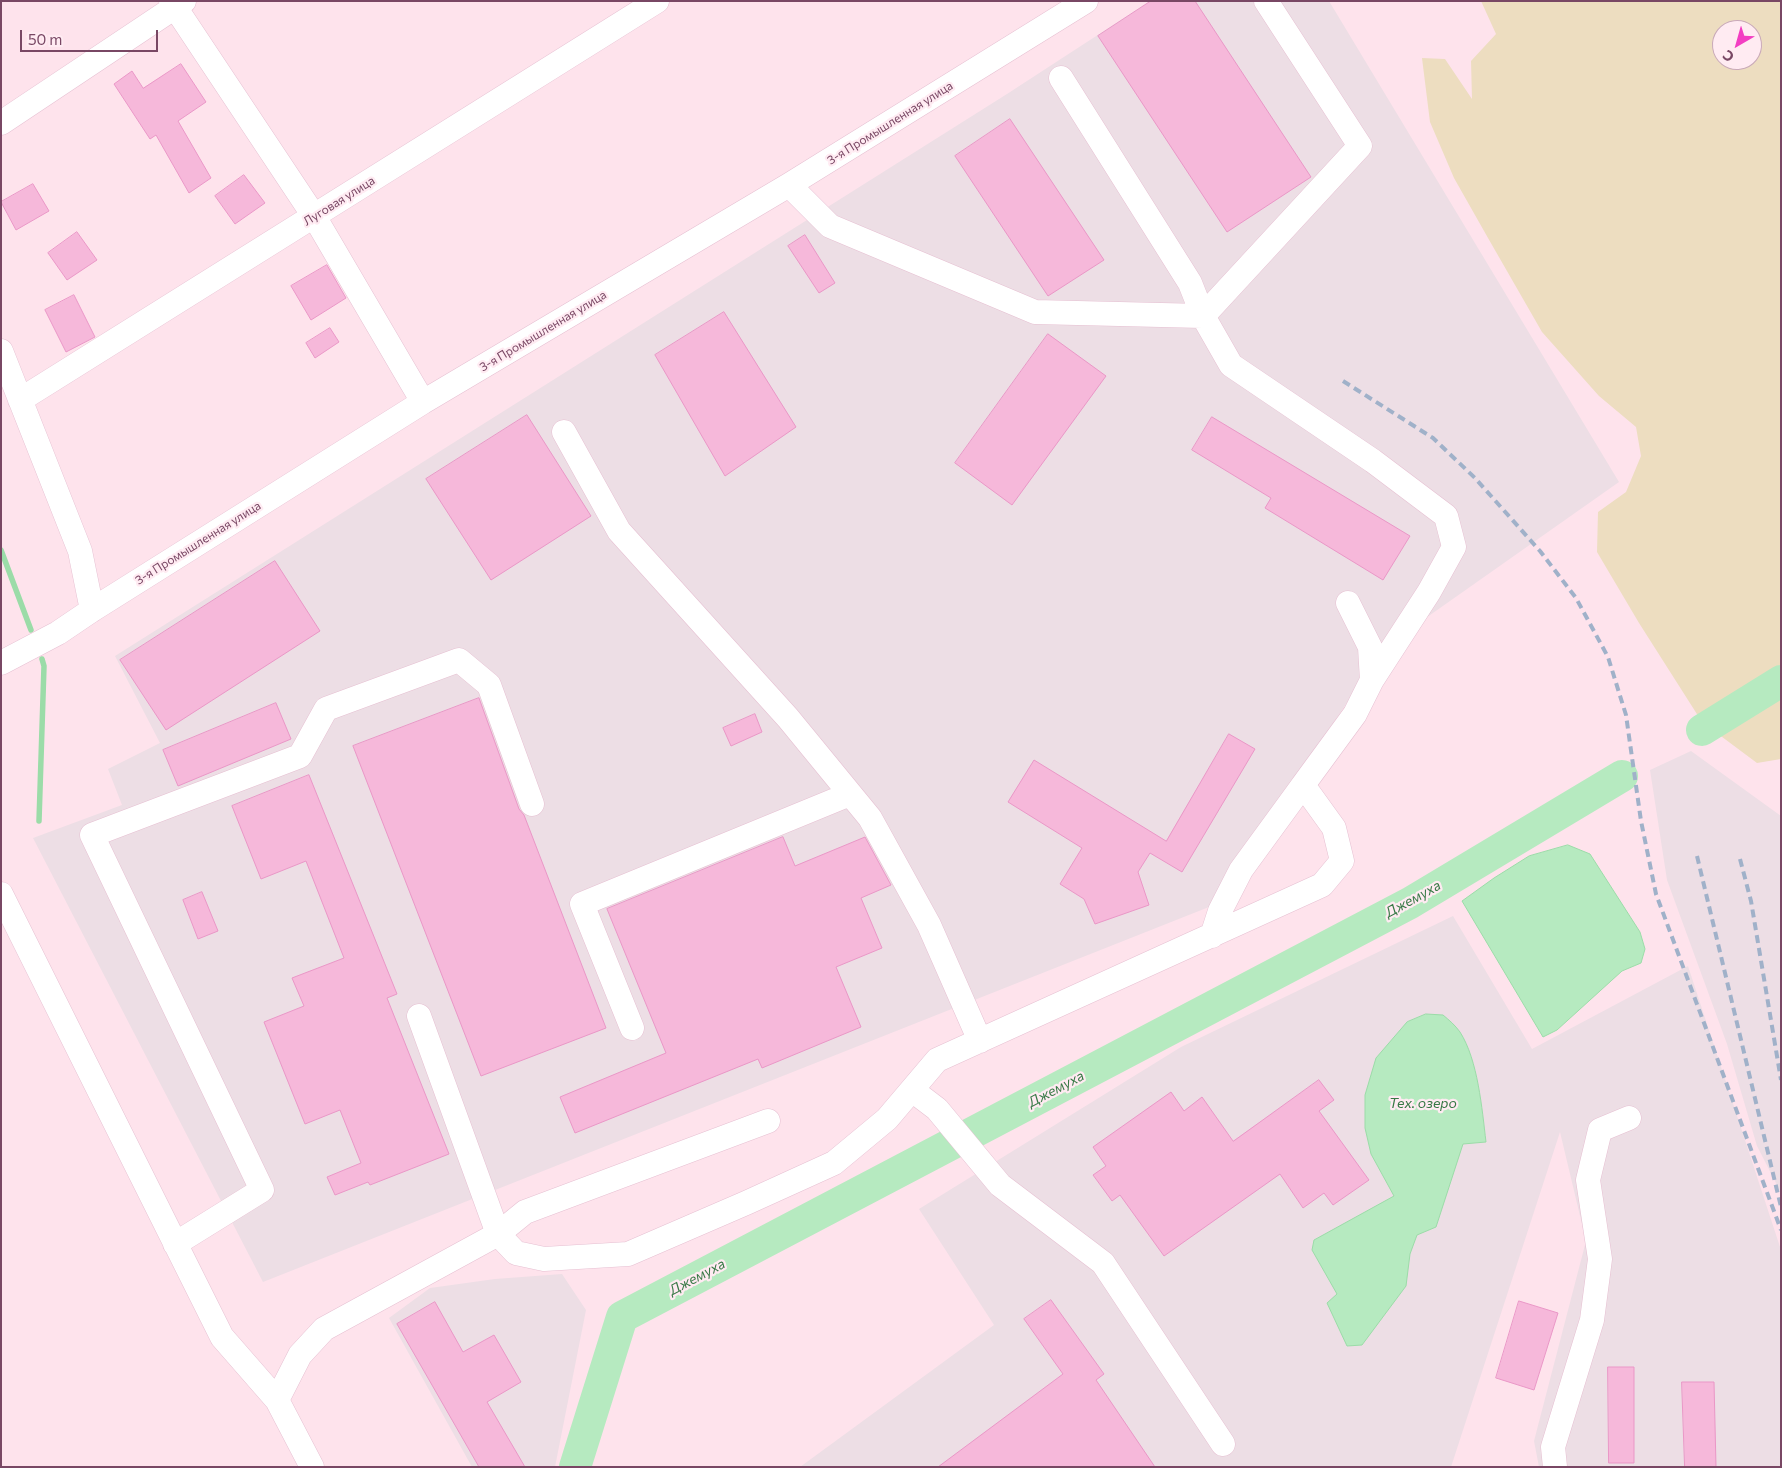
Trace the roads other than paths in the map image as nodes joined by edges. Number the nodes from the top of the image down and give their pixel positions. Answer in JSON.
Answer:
{"nodes":[{"id":1,"x":657,"y":1,"type":"edge"},
{"id":2,"x":1086,"y":1,"type":"edge"},
{"id":3,"x":1266,"y":1,"type":"edge"},
{"id":4,"x":177,"y":3,"type":"edge"},
{"id":5,"x":1061,"y":78,"type":"dead end"},
{"id":6,"x":1,"y":123,"type":"edge"},
{"id":7,"x":789,"y":185,"type":"junction"},
{"id":8,"x":314,"y":216,"type":"junction"},
{"id":9,"x":1203,"y":316,"type":"junction"},
{"id":10,"x":1,"y":351,"type":"edge"},
{"id":11,"x":20,"y":400,"type":"junction"},
{"id":12,"x":423,"y":402,"type":"junction"},
{"id":13,"x":564,"y":432,"type":"dead end"},
{"id":14,"x":1348,"y":603,"type":"dead end"},
{"id":15,"x":92,"y":610,"type":"junction"},
{"id":16,"x":1,"y":663,"type":"edge"},
{"id":17,"x":1372,"y":680,"type":"junction"},
{"id":18,"x":1304,"y":785,"type":"junction"},
{"id":19,"x":850,"y":794,"type":"junction"},
{"id":20,"x":532,"y":804,"type":"dead end"},
{"id":21,"x":1,"y":894,"type":"edge"},
{"id":22,"x":1212,"y":936,"type":"junction"},
{"id":23,"x":419,"y":1016,"type":"dead end"},
{"id":24,"x":632,"y":1028,"type":"dead end"},
{"id":25,"x":980,"y":1040,"type":"junction"},
{"id":26,"x":912,"y":1090,"type":"junction"},
{"id":27,"x":1629,"y":1118,"type":"dead end"},
{"id":28,"x":768,"y":1121,"type":"dead end"},
{"id":29,"x":498,"y":1234,"type":"junction"},
{"id":30,"x":175,"y":1244,"type":"junction"},
{"id":31,"x":277,"y":1400,"type":"junction"},
{"id":32,"x":1223,"y":1444,"type":"dead end"},
{"id":33,"x":312,"y":1467,"type":"edge"},
{"id":34,"x":1555,"y":1467,"type":"edge"}],
"edges":[{"from":1,"to":8,"type":"street","name":"Луговая улица"},
{"from":2,"to":7,"type":"street","name":"3-я Промышленная улица"},
{"from":3,"to":9,"type":"street"},
{"from":4,"to":6,"type":"street"},
{"from":4,"to":8,"type":"street"},
{"from":5,"to":9,"type":"street"},
{"from":7,"to":9,"type":"street"},
{"from":7,"to":12,"type":"street","name":"3-я Промышленная улица"},
{"from":8,"to":11,"type":"street","name":"Луговая улица"},
{"from":8,"to":12,"type":"street"},
{"from":9,"to":17,"type":"street"},
{"from":10,"to":11,"type":"street"},
{"from":11,"to":15,"type":"street"},
{"from":12,"to":15,"type":"street","name":"3-я Промышленная улица"},
{"from":13,"to":19,"type":"street"},
{"from":14,"to":17,"type":"street"},
{"from":15,"to":16,"type":"street","name":"3-я Промышленная улица"},
{"from":17,"to":18,"type":"street"},
{"from":18,"to":22,"type":"street"},
{"from":18,"to":22,"type":"street"},
{"from":19,"to":24,"type":"street"},
{"from":19,"to":25,"type":"street"},
{"from":20,"to":30,"type":"street"},
{"from":21,"to":30,"type":"street"},
{"from":22,"to":25,"type":"street"},
{"from":23,"to":29,"type":"street"},
{"from":25,"to":26,"type":"street"},
{"from":26,"to":29,"type":"street"},
{"from":26,"to":32,"type":"street"},
{"from":27,"to":34,"type":"street"},
{"from":28,"to":29,"type":"street"},
{"from":29,"to":31,"type":"street"},
{"from":30,"to":31,"type":"street"},
{"from":31,"to":33,"type":"street"}]}
